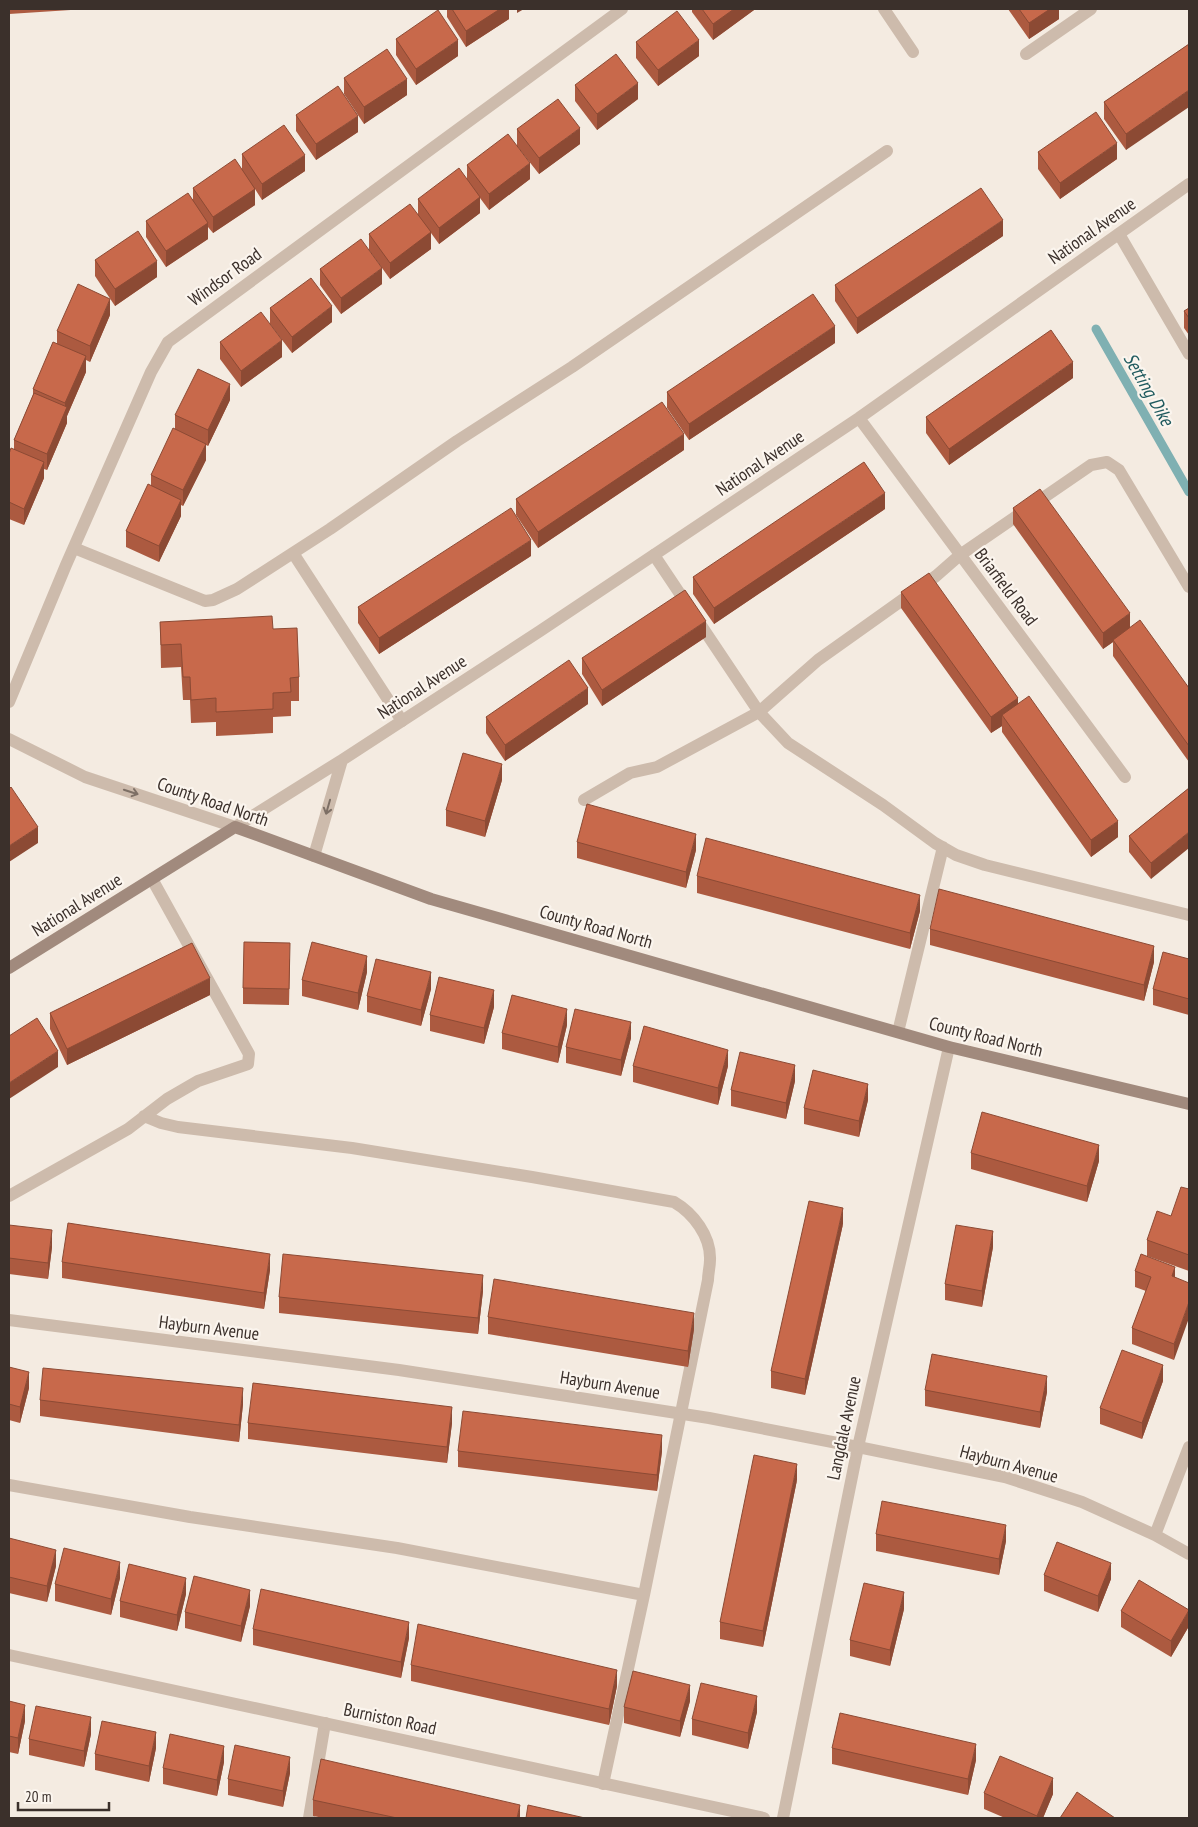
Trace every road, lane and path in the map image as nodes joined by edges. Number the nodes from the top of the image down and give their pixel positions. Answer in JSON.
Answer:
{"nodes":[{"id":1,"x":622,"y":9,"type":"edge"},
{"id":2,"x":884,"y":9,"type":"edge"},
{"id":3,"x":1091,"y":9,"type":"edge"},
{"id":4,"x":913,"y":52,"type":"dead end"},
{"id":5,"x":1026,"y":54,"type":"dead end"},
{"id":6,"x":887,"y":151,"type":"dead end"},
{"id":7,"x":1189,"y":184,"type":"edge"},
{"id":8,"x":1119,"y":234,"type":"junction"},
{"id":9,"x":1189,"y":354,"type":"edge"},
{"id":10,"x":859,"y":418,"type":"junction"},
{"id":11,"x":74,"y":548,"type":"junction"},
{"id":12,"x":292,"y":553,"type":"junction"},
{"id":13,"x":654,"y":555,"type":"junction"},
{"id":14,"x":960,"y":555,"type":"junction"},
{"id":15,"x":1189,"y":587,"type":"edge"},
{"id":16,"x":9,"y":702,"type":"edge"},
{"id":17,"x":759,"y":712,"type":"junction"},
{"id":18,"x":402,"y":721,"type":"junction"},
{"id":19,"x":9,"y":739,"type":"edge"},
{"id":20,"x":342,"y":760,"type":"junction"},
{"id":21,"x":1125,"y":777,"type":"dead end"},
{"id":22,"x":584,"y":800,"type":"dead end"},
{"id":23,"x":235,"y":827,"type":"junction"},
{"id":24,"x":942,"y":847,"type":"junction"},
{"id":25,"x":314,"y":856,"type":"junction"},
{"id":26,"x":152,"y":879,"type":"junction"},
{"id":27,"x":1189,"y":915,"type":"edge"},
{"id":28,"x":9,"y":968,"type":"edge"},
{"id":29,"x":898,"y":1032,"type":"junction"},
{"id":30,"x":949,"y":1047,"type":"junction"},
{"id":31,"x":1189,"y":1104,"type":"edge"},
{"id":32,"x":144,"y":1116,"type":"junction"},
{"id":33,"x":9,"y":1196,"type":"edge"},
{"id":34,"x":9,"y":1320,"type":"edge"},
{"id":35,"x":681,"y":1414,"type":"junction"},
{"id":36,"x":858,"y":1447,"type":"junction"},
{"id":37,"x":1189,"y":1447,"type":"edge"},
{"id":38,"x":9,"y":1485,"type":"edge"},
{"id":39,"x":1155,"y":1535,"type":"junction"},
{"id":40,"x":1189,"y":1554,"type":"edge"},
{"id":41,"x":644,"y":1595,"type":"junction"},
{"id":42,"x":9,"y":1655,"type":"edge"},
{"id":43,"x":325,"y":1723,"type":"junction"},
{"id":44,"x":603,"y":1784,"type":"junction"},
{"id":45,"x":749,"y":1817,"type":"edge"},
{"id":46,"x":309,"y":1818,"type":"edge"},
{"id":47,"x":764,"y":1818,"type":"edge"},
{"id":48,"x":783,"y":1818,"type":"edge"}],
"edges":[{"from":1,"to":11,"type":"street","name":"Windsor Road"},
{"from":2,"to":4,"type":"street"},
{"from":3,"to":5,"type":"street"},
{"from":6,"to":12,"type":"street"},
{"from":7,"to":8,"type":"street","name":"National Avenue"},
{"from":8,"to":9,"type":"street"},
{"from":8,"to":10,"type":"street","name":"National Avenue"},
{"from":10,"to":13,"type":"street","name":"National Avenue"},
{"from":10,"to":14,"type":"street","name":"Briarfield Road"},
{"from":11,"to":12,"type":"street"},
{"from":11,"to":16,"type":"street","name":"Windsor Road"},
{"from":12,"to":18,"type":"street"},
{"from":13,"to":17,"type":"street"},
{"from":13,"to":18,"type":"street","name":"National Avenue"},
{"from":14,"to":15,"type":"street"},
{"from":14,"to":17,"type":"street"},
{"from":14,"to":21,"type":"street","name":"Briarfield Road"},
{"from":17,"to":22,"type":"street"},
{"from":17,"to":24,"type":"street"},
{"from":18,"to":20,"type":"street","name":"National Avenue"},
{"from":19,"to":23,"type":"street","name":"County Road North","one_way":true},
{"from":20,"to":23,"type":"street","name":"National Avenue"},
{"from":20,"to":25,"type":"street","one_way":true},
{"from":23,"to":25,"type":"street","name":"County Road North"},
{"from":23,"to":26,"type":"street","name":"National Avenue"},
{"from":24,"to":27,"type":"street"},
{"from":24,"to":29,"type":"street"},
{"from":25,"to":29,"type":"street","name":"County Road North"},
{"from":26,"to":28,"type":"street","name":"National Avenue"},
{"from":26,"to":32,"type":"street"},
{"from":29,"to":30,"type":"street","name":"County Road North"},
{"from":30,"to":31,"type":"street","name":"County Road North"},
{"from":30,"to":36,"type":"street","name":"Langdale Avenue"},
{"from":32,"to":33,"type":"street"},
{"from":32,"to":35,"type":"street"},
{"from":34,"to":35,"type":"street","name":"Hayburn Avenue"},
{"from":35,"to":36,"type":"street","name":"Hayburn Avenue"},
{"from":35,"to":41,"type":"street"},
{"from":36,"to":39,"type":"street","name":"Hayburn Avenue"},
{"from":36,"to":48,"type":"street","name":"Langdale Avenue"},
{"from":37,"to":39,"type":"street"},
{"from":38,"to":41,"type":"street"},
{"from":39,"to":40,"type":"street","name":"Hayburn Avenue"},
{"from":41,"to":44,"type":"street"},
{"from":42,"to":43,"type":"street","name":"Burniston Road"},
{"from":43,"to":44,"type":"street","name":"Burniston Road"},
{"from":43,"to":46,"type":"street"},
{"from":44,"to":45,"type":"street","name":"Burniston Road"},
{"from":45,"to":47,"type":"street","name":"Burniston Road"}]}
